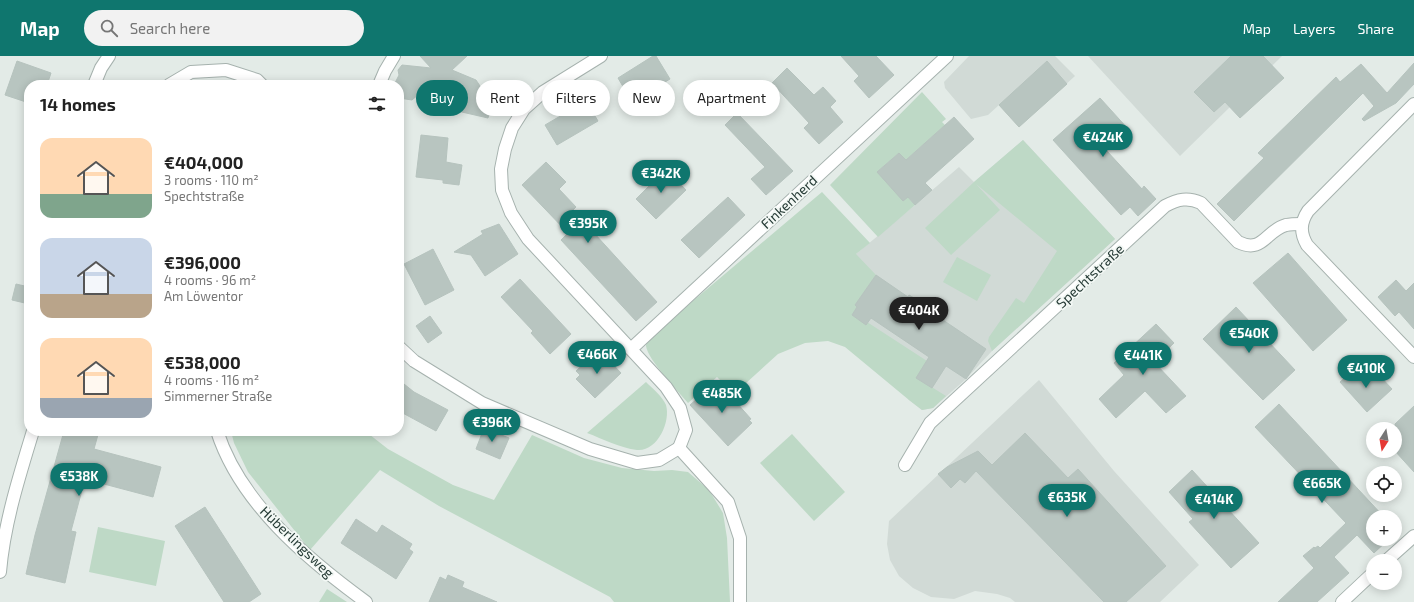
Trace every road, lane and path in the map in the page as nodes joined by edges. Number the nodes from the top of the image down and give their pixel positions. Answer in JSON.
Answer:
{"nodes":[{"id":1,"x":109,"y":56,"type":"edge"},
{"id":2,"x":394,"y":56,"type":"edge"},
{"id":3,"x":601,"y":56,"type":"edge"},
{"id":4,"x":947,"y":56,"type":"edge"},
{"id":5,"x":96,"y":80,"type":"edge"},
{"id":6,"x":177,"y":80,"type":"edge"},
{"id":7,"x":257,"y":80,"type":"edge"},
{"id":8,"x":381,"y":80,"type":"edge"},
{"id":9,"x":1414,"y":104,"type":"edge"},
{"id":10,"x":1302,"y":224,"type":"junction"},
{"id":11,"x":631,"y":349,"type":"junction"},
{"id":12,"x":404,"y":352,"type":"edge"},
{"id":13,"x":1414,"y":357,"type":"edge"},
{"id":14,"x":31,"y":436,"type":"edge"},
{"id":15,"x":219,"y":436,"type":"edge"},
{"id":16,"x":679,"y":448,"type":"junction"},
{"id":17,"x":905,"y":465,"type":"dead end"},
{"id":18,"x":1414,"y":536,"type":"edge"},
{"id":19,"x":1394,"y":554,"type":"edge"},
{"id":20,"x":0,"y":572,"type":"edge"},
{"id":21,"x":1366,"y":580,"type":"edge"},
{"id":22,"x":366,"y":602,"type":"edge"},
{"id":23,"x":740,"y":602,"type":"edge"},
{"id":24,"x":1342,"y":602,"type":"edge"}],
"edges":[{"from":1,"to":5,"type":"street"},
{"from":2,"to":8,"type":"street"},
{"from":3,"to":11,"type":"street"},
{"from":4,"to":11,"type":"street","name":"Finkenherd"},
{"from":6,"to":7,"type":"street"},
{"from":9,"to":10,"type":"street"},
{"from":10,"to":13,"type":"street"},
{"from":10,"to":17,"type":"street","name":"Spechtstraße"},
{"from":11,"to":16,"type":"street"},
{"from":12,"to":16,"type":"street"},
{"from":14,"to":20,"type":"street"},
{"from":15,"to":22,"type":"street","name":"Hüberlingsweg"},
{"from":16,"to":23,"type":"street"},
{"from":18,"to":19,"type":"street"},
{"from":21,"to":24,"type":"street"}]}
